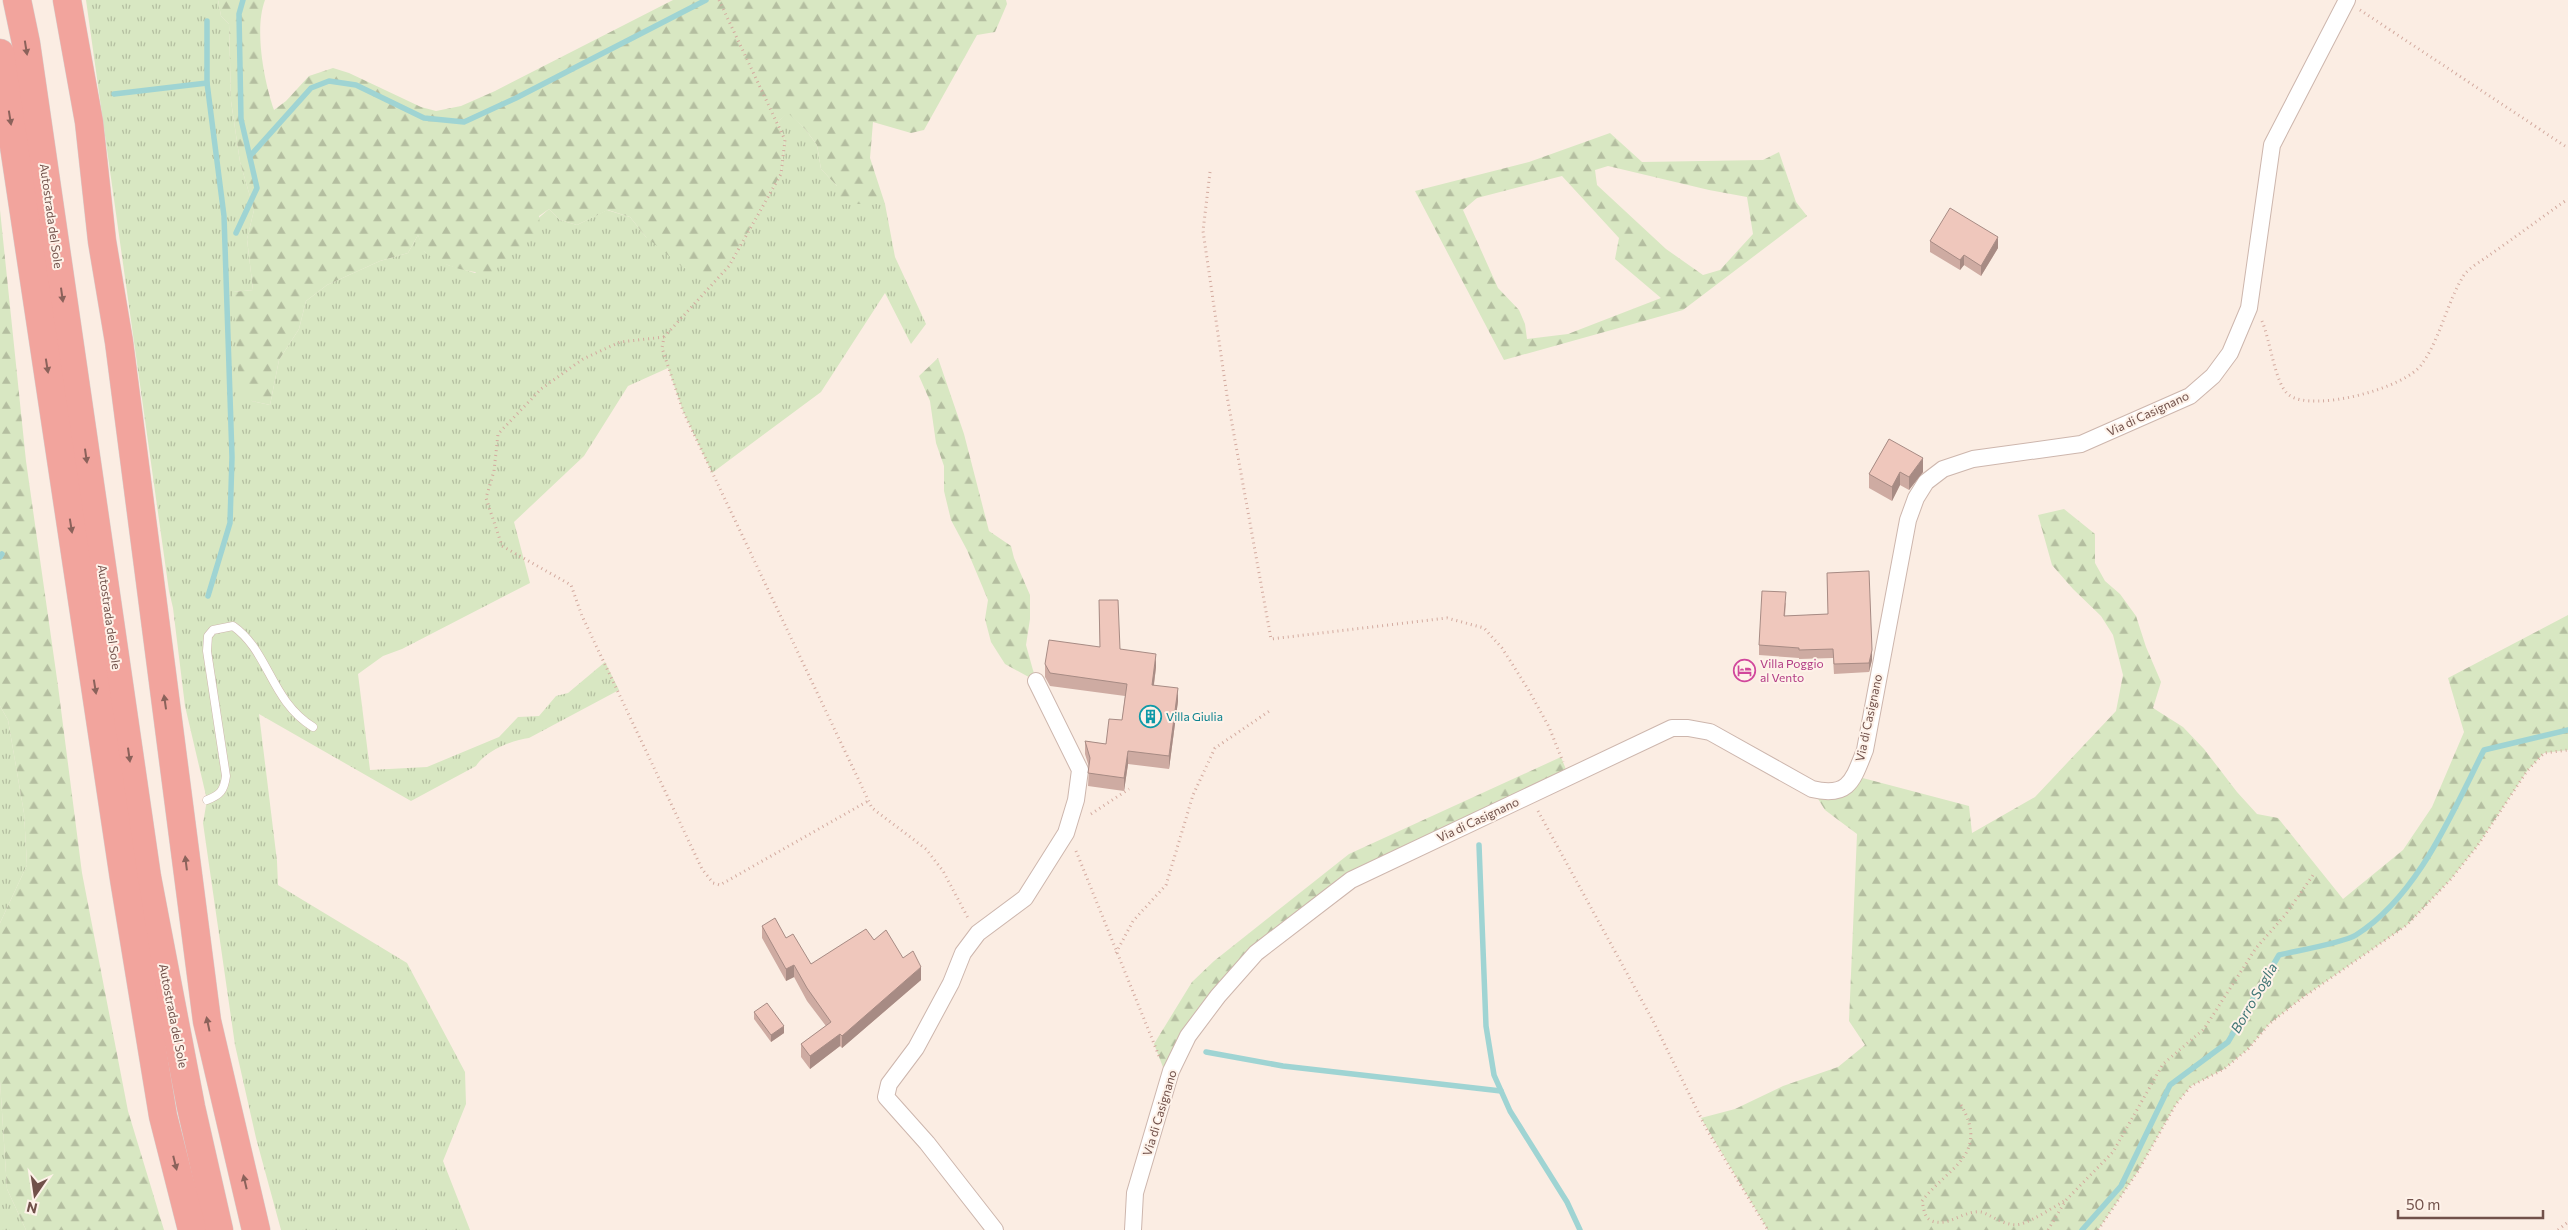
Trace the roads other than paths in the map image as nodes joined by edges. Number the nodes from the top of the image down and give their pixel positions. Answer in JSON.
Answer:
{"nodes":[{"id":1,"x":17,"y":0,"type":"edge"},
{"id":2,"x":66,"y":0,"type":"edge"},
{"id":3,"x":2346,"y":0,"type":"edge"},
{"id":4,"x":0,"y":53,"type":"edge"},
{"id":5,"x":1036,"y":681,"type":"dead end"},
{"id":6,"x":313,"y":727,"type":"dead end"},
{"id":7,"x":207,"y":800,"type":"dead end"},
{"id":8,"x":192,"y":1230,"type":"edge"},
{"id":9,"x":219,"y":1230,"type":"edge"},
{"id":10,"x":256,"y":1230,"type":"edge"},
{"id":11,"x":995,"y":1230,"type":"edge"},
{"id":12,"x":1133,"y":1230,"type":"edge"}],
"edges":[{"from":1,"to":9,"type":"highway","name":"Autostrada del Sole","one_way":true},
{"from":10,"to":2,"type":"highway","one_way":true},
{"from":3,"to":12,"type":"street","name":"Via di Casignano"},
{"from":4,"to":8,"type":"highway","name":"Autostrada del Sole","one_way":true},
{"from":5,"to":11,"type":"street"},
{"from":6,"to":7,"type":"lane"}]}
